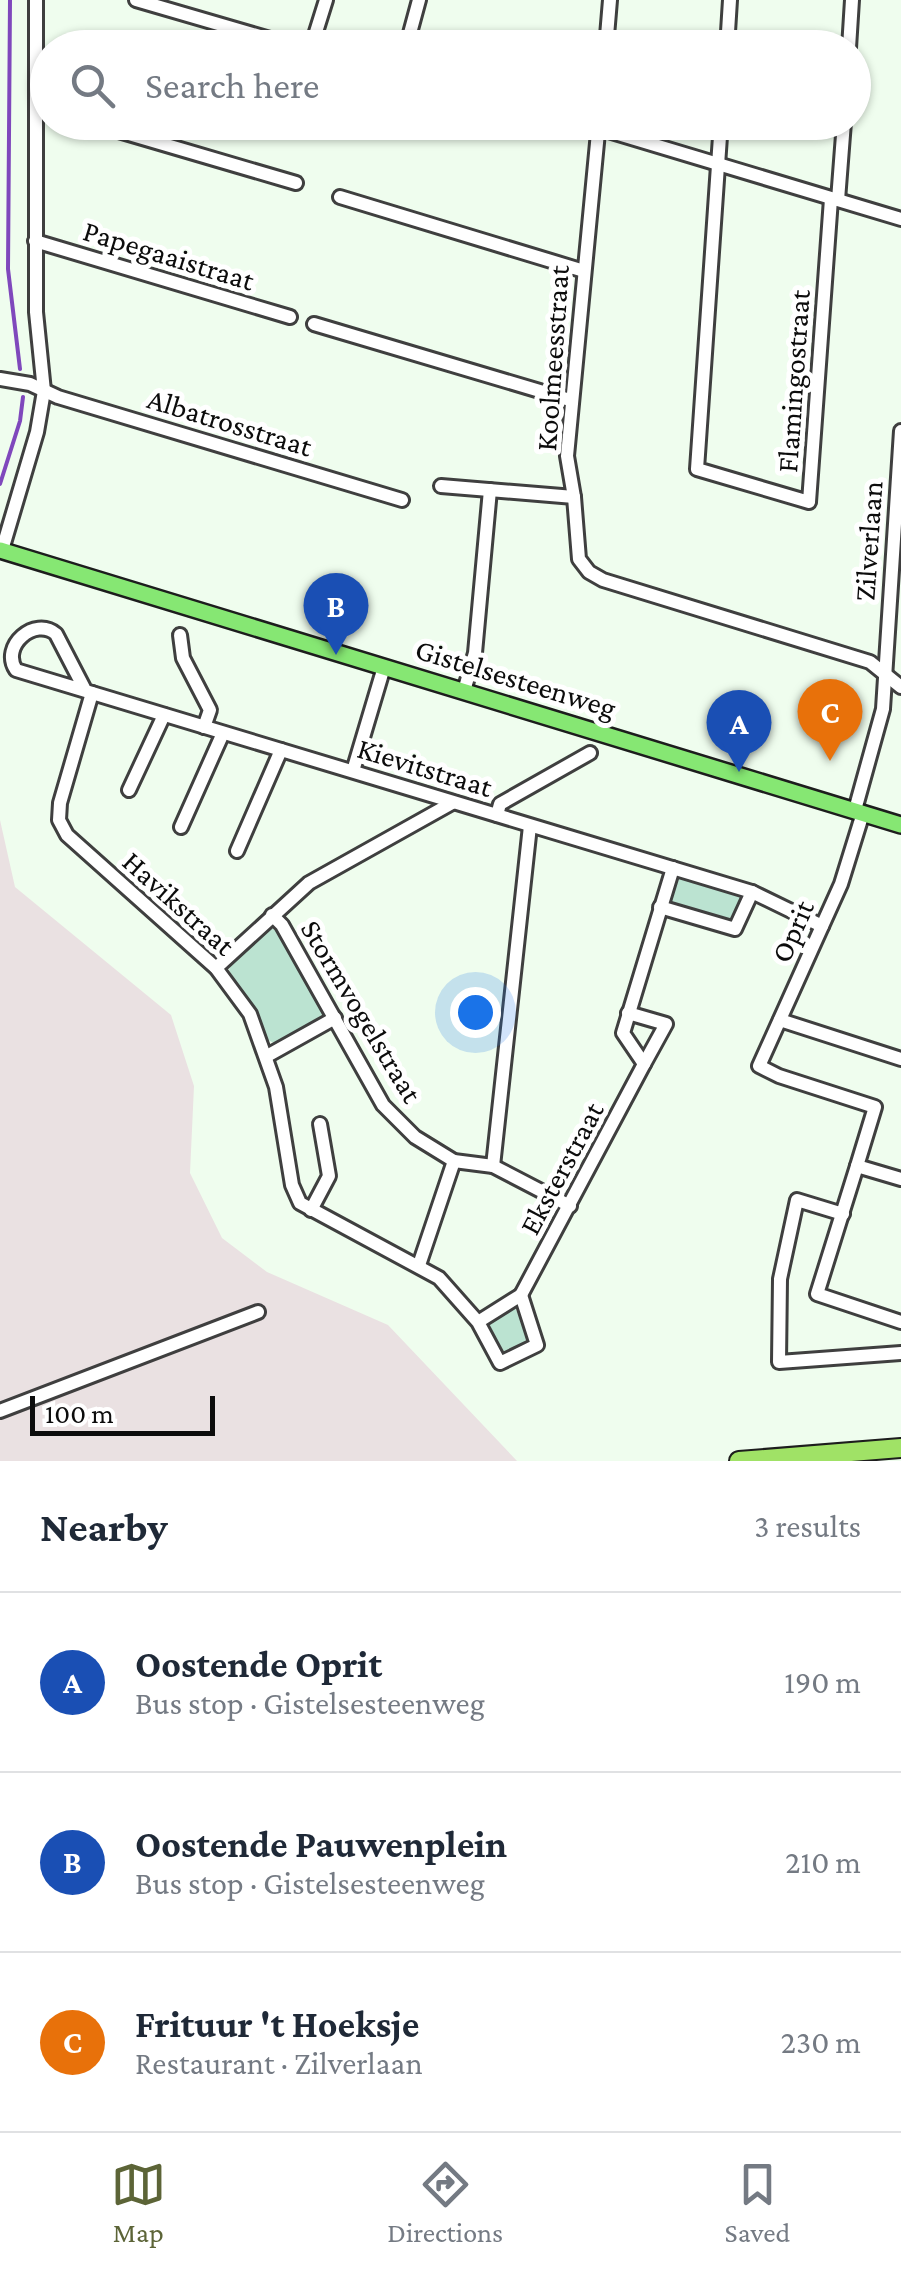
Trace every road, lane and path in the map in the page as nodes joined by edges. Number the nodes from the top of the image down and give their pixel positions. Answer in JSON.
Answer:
{"nodes":[{"id":1,"x":36,"y":0,"type":"edge"},
{"id":2,"x":136,"y":0,"type":"edge"},
{"id":3,"x":326,"y":0,"type":"edge"},
{"id":4,"x":419,"y":0,"type":"edge"},
{"id":5,"x":610,"y":0,"type":"edge"},
{"id":6,"x":730,"y":0,"type":"edge"},
{"id":7,"x":852,"y":0,"type":"edge"},
{"id":8,"x":38,"y":30,"type":"edge"},
{"id":9,"x":240,"y":30,"type":"edge"},
{"id":10,"x":317,"y":30,"type":"edge"},
{"id":11,"x":411,"y":30,"type":"edge"},
{"id":12,"x":608,"y":30,"type":"edge"},
{"id":13,"x":728,"y":30,"type":"edge"},
{"id":14,"x":850,"y":30,"type":"edge"},
{"id":15,"x":40,"y":140,"type":"edge"},
{"id":16,"x":149,"y":140,"type":"edge"},
{"id":17,"x":597,"y":140,"type":"edge"},
{"id":18,"x":645,"y":140,"type":"edge"},
{"id":19,"x":720,"y":140,"type":"edge"},
{"id":20,"x":842,"y":140,"type":"edge"},
{"id":21,"x":718,"y":163,"type":"junction"},
{"id":22,"x":296,"y":183,"type":"dead end"},
{"id":23,"x":340,"y":196,"type":"dead end"},
{"id":24,"x":834,"y":200,"type":"junction"},
{"id":25,"x":901,"y":219,"type":"edge"},
{"id":26,"x":35,"y":240,"type":"junction"},
{"id":27,"x":584,"y":271,"type":"junction"},
{"id":28,"x":290,"y":317,"type":"dead end"},
{"id":29,"x":314,"y":324,"type":"dead end"},
{"id":30,"x":0,"y":379,"type":"edge"},
{"id":31,"x":44,"y":391,"type":"junction"},
{"id":32,"x":570,"y":400,"type":"junction"},
{"id":33,"x":901,"y":431,"type":"edge"},
{"id":34,"x":441,"y":486,"type":"dead end"},
{"id":35,"x":490,"y":490,"type":"junction"},
{"id":36,"x":574,"y":497,"type":"junction"},
{"id":37,"x":402,"y":500,"type":"dead end"},
{"id":38,"x":901,"y":531,"type":"edge"},
{"id":39,"x":1,"y":550,"type":"edge"},
{"id":40,"x":180,"y":635,"type":"dead end"},
{"id":41,"x":888,"y":656,"type":"junction"},
{"id":42,"x":384,"y":667,"type":"junction"},
{"id":43,"x":886,"y":676,"type":"junction"},
{"id":44,"x":901,"y":687,"type":"edge"},
{"id":45,"x":88,"y":691,"type":"junction"},
{"id":46,"x":464,"y":691,"type":"junction"},
{"id":47,"x":164,"y":714,"type":"junction"},
{"id":48,"x":204,"y":727,"type":"junction"},
{"id":49,"x":223,"y":733,"type":"junction"},
{"id":50,"x":280,"y":750,"type":"junction"},
{"id":51,"x":590,"y":754,"type":"dead end"},
{"id":52,"x":352,"y":771,"type":"junction"},
{"id":53,"x":129,"y":790,"type":"dead end"},
{"id":54,"x":452,"y":803,"type":"junction"},
{"id":55,"x":859,"y":812,"type":"junction"},
{"id":56,"x":497,"y":814,"type":"junction"},
{"id":57,"x":901,"y":825,"type":"edge"},
{"id":58,"x":530,"y":826,"type":"junction"},
{"id":59,"x":181,"y":827,"type":"dead end"},
{"id":60,"x":237,"y":851,"type":"dead end"},
{"id":61,"x":672,"y":868,"type":"junction"},
{"id":62,"x":752,"y":892,"type":"junction"},
{"id":63,"x":660,"y":907,"type":"junction"},
{"id":64,"x":272,"y":915,"type":"junction"},
{"id":65,"x":822,"y":926,"type":"junction"},
{"id":66,"x":216,"y":968,"type":"junction"},
{"id":67,"x":628,"y":1013,"type":"junction"},
{"id":68,"x":335,"y":1018,"type":"junction"},
{"id":69,"x":780,"y":1020,"type":"junction"},
{"id":70,"x":267,"y":1056,"type":"junction"},
{"id":71,"x":901,"y":1059,"type":"edge"},
{"id":72,"x":644,"y":1064,"type":"junction"},
{"id":73,"x":320,"y":1124,"type":"dead end"},
{"id":74,"x":454,"y":1161,"type":"junction"},
{"id":75,"x":493,"y":1166,"type":"junction"},
{"id":76,"x":857,"y":1166,"type":"junction"},
{"id":77,"x":901,"y":1179,"type":"edge"},
{"id":78,"x":570,"y":1206,"type":"junction"},
{"id":79,"x":312,"y":1210,"type":"junction"},
{"id":80,"x":843,"y":1214,"type":"junction"},
{"id":81,"x":418,"y":1264,"type":"junction"},
{"id":82,"x":521,"y":1295,"type":"junction"},
{"id":83,"x":258,"y":1312,"type":"dead end"},
{"id":84,"x":478,"y":1322,"type":"junction"},
{"id":85,"x":901,"y":1322,"type":"edge"},
{"id":86,"x":901,"y":1353,"type":"edge"},
{"id":87,"x":0,"y":1411,"type":"edge"},
{"id":88,"x":901,"y":1448,"type":"edge"},
{"id":89,"x":739,"y":1461,"type":"edge"}],
"edges":[{"from":1,"to":8,"type":"street"},
{"from":2,"to":9,"type":"street"},
{"from":3,"to":10,"type":"street"},
{"from":4,"to":11,"type":"street"},
{"from":5,"to":12,"type":"street"},
{"from":6,"to":13,"type":"street"},
{"from":7,"to":14,"type":"street"},
{"from":15,"to":26,"type":"street"},
{"from":16,"to":22,"type":"street"},
{"from":17,"to":27,"type":"street","name":"Koolmeesstraat"},
{"from":18,"to":21,"type":"street"},
{"from":19,"to":21,"type":"street"},
{"from":20,"to":24,"type":"street"},
{"from":21,"to":24,"type":"street"},
{"from":21,"to":24,"type":"street","name":"Flamingostraat"},
{"from":23,"to":27,"type":"street"},
{"from":24,"to":25,"type":"street"},
{"from":26,"to":28,"type":"street","name":"Papegaaistraat"},
{"from":26,"to":31,"type":"street"},
{"from":27,"to":32,"type":"street","name":"Koolmeesstraat"},
{"from":29,"to":32,"type":"street"},
{"from":30,"to":31,"type":"street","name":"Albatrosstraat"},
{"from":31,"to":37,"type":"street","name":"Albatrosstraat"},
{"from":31,"to":39,"type":"street"},
{"from":32,"to":36,"type":"street","name":"Koolmeesstraat"},
{"from":33,"to":41,"type":"street","name":"Zilverlaan"},
{"from":34,"to":35,"type":"street"},
{"from":35,"to":36,"type":"street"},
{"from":35,"to":46,"type":"street"},
{"from":36,"to":43,"type":"street","name":"Koolmeesstraat"},
{"from":38,"to":41,"type":"street","name":"Zilverlaan"},
{"from":39,"to":42,"type":"main road","name":"Gistelsesteenweg"},
{"from":40,"to":48,"type":"street"},
{"from":41,"to":43,"type":"street","name":"Zilverlaan"},
{"from":42,"to":46,"type":"main road","name":"Gistelsesteenweg"},
{"from":42,"to":52,"type":"street"},
{"from":43,"to":44,"type":"street","name":"Koolmeesstraat"},
{"from":43,"to":55,"type":"street","name":"Zilverlaan"},
{"from":45,"to":45,"type":"street","name":"Kievitstraat"},
{"from":45,"to":47,"type":"street","name":"Kievitstraat"},
{"from":45,"to":66,"type":"street","name":"Havikstraat"},
{"from":46,"to":55,"type":"main road","name":"Gistelsesteenweg"},
{"from":47,"to":48,"type":"street","name":"Kievitstraat"},
{"from":47,"to":53,"type":"street"},
{"from":48,"to":49,"type":"street","name":"Kievitstraat"},
{"from":49,"to":50,"type":"street","name":"Kievitstraat"},
{"from":49,"to":59,"type":"street"},
{"from":50,"to":52,"type":"street","name":"Kievitstraat"},
{"from":50,"to":60,"type":"street"},
{"from":51,"to":56,"type":"street"},
{"from":52,"to":54,"type":"street","name":"Kievitstraat"},
{"from":54,"to":56,"type":"street","name":"Kievitstraat"},
{"from":54,"to":64,"type":"street"},
{"from":55,"to":57,"type":"main road","name":"Gistelsesteenweg"},
{"from":55,"to":65,"type":"street","name":"Oprit"},
{"from":56,"to":58,"type":"street","name":"Kievitstraat"},
{"from":58,"to":61,"type":"street","name":"Kievitstraat"},
{"from":58,"to":75,"type":"street"},
{"from":61,"to":62,"type":"street","name":"Kievitstraat"},
{"from":61,"to":63,"type":"street"},
{"from":62,"to":63,"type":"street"},
{"from":62,"to":65,"type":"street","name":"Kievitstraat"},
{"from":63,"to":67,"type":"street"},
{"from":64,"to":66,"type":"street"},
{"from":64,"to":68,"type":"street","name":"Stormvogelstraat"},
{"from":65,"to":69,"type":"street","name":"Oprit"},
{"from":66,"to":70,"type":"street","name":"Havikstraat"},
{"from":67,"to":72,"type":"street"},
{"from":67,"to":72,"type":"street","name":"Eksterstraat"},
{"from":68,"to":70,"type":"street"},
{"from":68,"to":74,"type":"street","name":"Stormvogelstraat"},
{"from":69,"to":71,"type":"street"},
{"from":69,"to":76,"type":"street","name":"Oprit"},
{"from":70,"to":79,"type":"street","name":"Havikstraat"},
{"from":72,"to":78,"type":"street","name":"Eksterstraat"},
{"from":73,"to":79,"type":"street"},
{"from":74,"to":75,"type":"street","name":"Stormvogelstraat"},
{"from":74,"to":81,"type":"street"},
{"from":75,"to":78,"type":"street","name":"Stormvogelstraat"},
{"from":76,"to":77,"type":"street"},
{"from":76,"to":80,"type":"street"},
{"from":78,"to":82,"type":"street","name":"Eksterstraat"},
{"from":79,"to":81,"type":"street"},
{"from":80,"to":85,"type":"street"},
{"from":80,"to":86,"type":"street"},
{"from":81,"to":84,"type":"street"},
{"from":82,"to":84,"type":"street","name":"Eksterstraat"},
{"from":82,"to":84,"type":"street"},
{"from":83,"to":87,"type":"street"},
{"from":88,"to":89,"type":"highway"}]}
